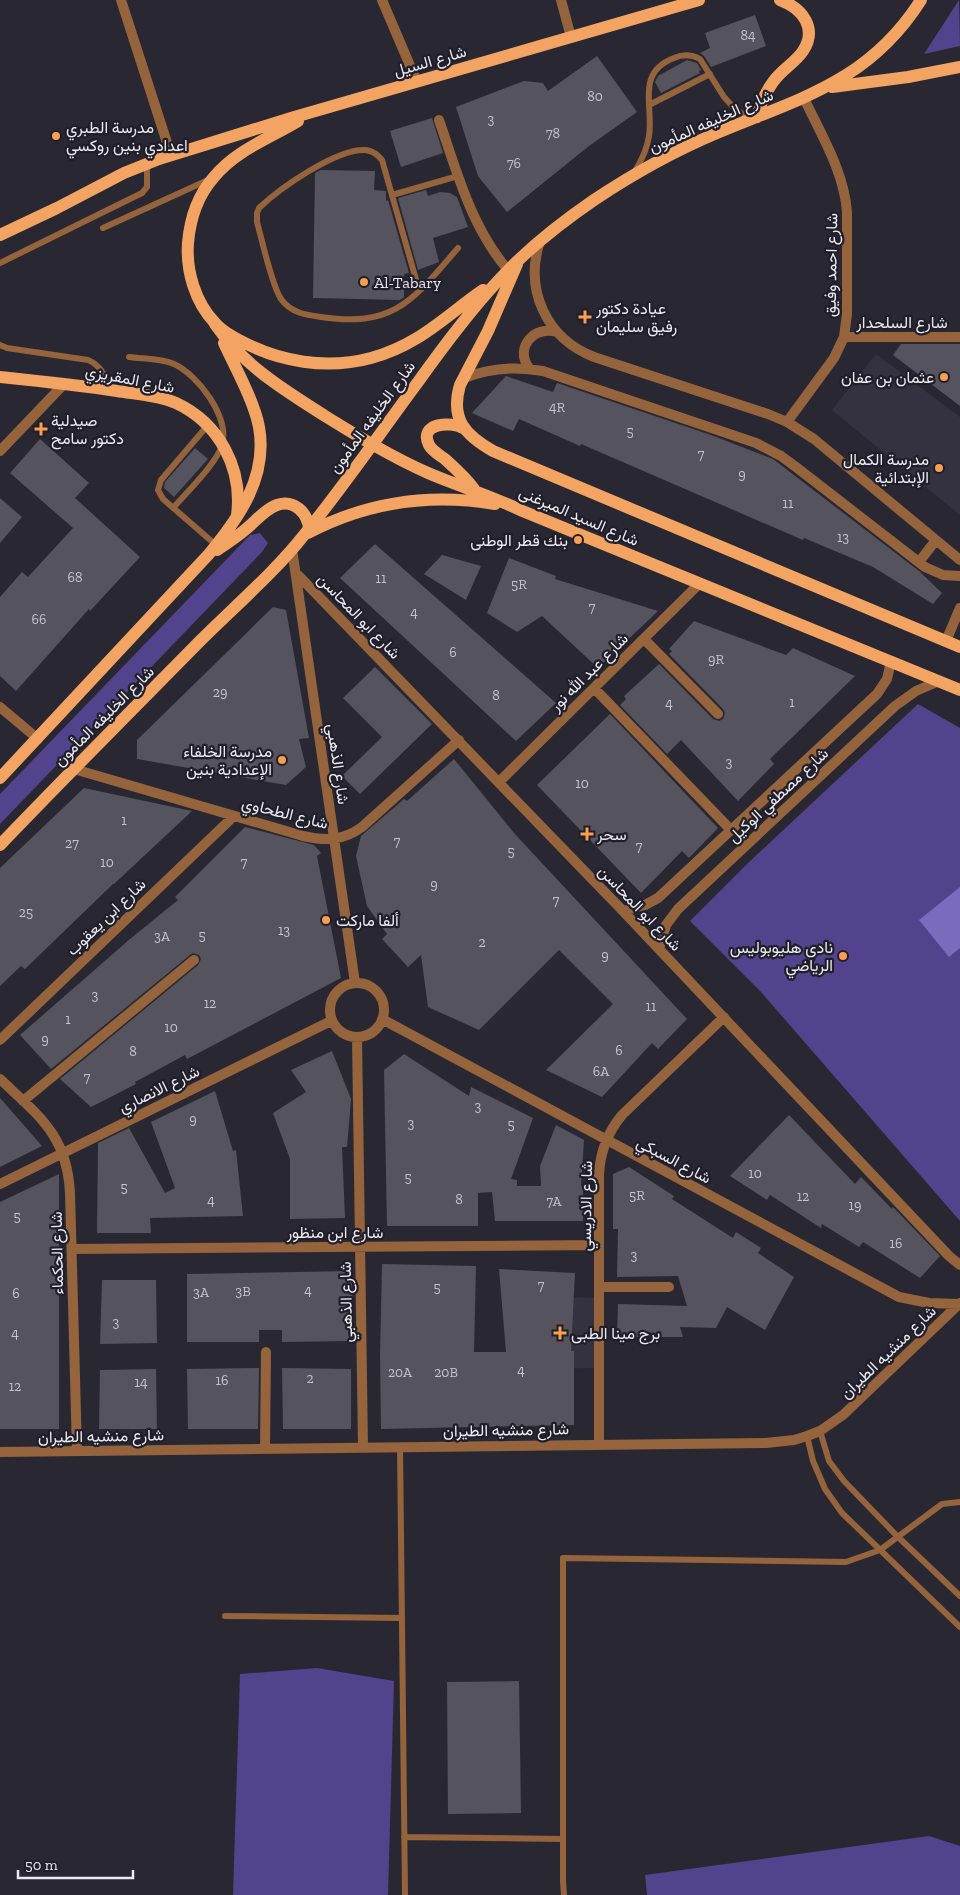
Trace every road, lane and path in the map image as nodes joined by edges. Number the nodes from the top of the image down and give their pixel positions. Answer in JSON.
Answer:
{"nodes":[{"id":1,"x":121,"y":0,"type":"edge"},
{"id":2,"x":382,"y":0,"type":"edge"},
{"id":3,"x":561,"y":0,"type":"edge"},
{"id":4,"x":699,"y":0,"type":"edge"},
{"id":5,"x":780,"y":0,"type":"edge"},
{"id":6,"x":921,"y":0,"type":"edge"},
{"id":7,"x":571,"y":37,"type":"junction"},
{"id":8,"x":960,"y":67,"type":"edge"},
{"id":9,"x":710,"y":74,"type":"junction"},
{"id":10,"x":417,"y":82,"type":"junction"},
{"id":11,"x":827,"y":87,"type":"junction"},
{"id":12,"x":804,"y":98,"type":"junction"},
{"id":13,"x":649,"y":105,"type":"junction"},
{"id":14,"x":311,"y":112,"type":"junction"},
{"id":15,"x":754,"y":119,"type":"junction"},
{"id":16,"x":439,"y":120,"type":"dead end"},
{"id":17,"x":171,"y":155,"type":"junction"},
{"id":18,"x":147,"y":163,"type":"junction"},
{"id":19,"x":458,"y":176,"type":"junction"},
{"id":20,"x":214,"y":177,"type":"junction"},
{"id":21,"x":632,"y":177,"type":"junction"},
{"id":22,"x":392,"y":195,"type":"junction"},
{"id":23,"x":103,"y":228,"type":"dead end"},
{"id":24,"x":0,"y":235,"type":"edge"},
{"id":25,"x":540,"y":241,"type":"junction"},
{"id":26,"x":458,"y":248,"type":"dead end"},
{"id":27,"x":520,"y":259,"type":"junction"},
{"id":28,"x":0,"y":263,"type":"edge"},
{"id":29,"x":508,"y":270,"type":"junction"},
{"id":30,"x":498,"y":280,"type":"junction"},
{"id":31,"x":419,"y":290,"type":"junction"},
{"id":32,"x":216,"y":324,"type":"junction"},
{"id":33,"x":557,"y":332,"type":"junction"},
{"id":34,"x":960,"y":336,"type":"edge"},
{"id":35,"x":844,"y":337,"type":"junction"},
{"id":36,"x":0,"y":345,"type":"edge"},
{"id":37,"x":128,"y":357,"type":"dead end"},
{"id":38,"x":529,"y":368,"type":"junction"},
{"id":39,"x":0,"y":377,"type":"edge"},
{"id":40,"x":464,"y":378,"type":"junction"},
{"id":41,"x":64,"y":384,"type":"junction"},
{"id":42,"x":110,"y":390,"type":"junction"},
{"id":43,"x":787,"y":422,"type":"junction"},
{"id":44,"x":208,"y":425,"type":"junction"},
{"id":45,"x":463,"y":428,"type":"junction"},
{"id":46,"x":222,"y":444,"type":"junction"},
{"id":47,"x":372,"y":445,"type":"junction"},
{"id":48,"x":0,"y":451,"type":"edge"},
{"id":49,"x":475,"y":490,"type":"junction"},
{"id":50,"x":173,"y":508,"type":"junction"},
{"id":51,"x":520,"y":510,"type":"junction"},
{"id":52,"x":237,"y":517,"type":"junction"},
{"id":53,"x":306,"y":532,"type":"junction"},
{"id":54,"x":936,"y":540,"type":"junction"},
{"id":55,"x":292,"y":549,"type":"junction"},
{"id":56,"x":213,"y":550,"type":"junction"},
{"id":57,"x":960,"y":560,"type":"edge"},
{"id":58,"x":919,"y":562,"type":"junction"},
{"id":59,"x":296,"y":573,"type":"junction"},
{"id":60,"x":960,"y":576,"type":"edge"},
{"id":61,"x":700,"y":583,"type":"junction"},
{"id":62,"x":960,"y":608,"type":"edge"},
{"id":63,"x":644,"y":639,"type":"junction"},
{"id":64,"x":946,"y":640,"type":"junction"},
{"id":65,"x":960,"y":647,"type":"edge"},
{"id":66,"x":891,"y":661,"type":"junction"},
{"id":67,"x":939,"y":681,"type":"junction"},
{"id":68,"x":594,"y":688,"type":"junction"},
{"id":69,"x":960,"y":690,"type":"edge"},
{"id":70,"x":0,"y":707,"type":"edge"},
{"id":71,"x":718,"y":714,"type":"dead end"},
{"id":72,"x":38,"y":739,"type":"junction"},
{"id":73,"x":459,"y":740,"type":"junction"},
{"id":74,"x":74,"y":768,"type":"junction"},
{"id":75,"x":0,"y":778,"type":"edge"},
{"id":76,"x":499,"y":782,"type":"junction"},
{"id":77,"x":234,"y":816,"type":"junction"},
{"id":78,"x":731,"y":830,"type":"junction"},
{"id":79,"x":334,"y":840,"type":"junction"},
{"id":80,"x":0,"y":845,"type":"edge"},
{"id":81,"x":623,"y":912,"type":"junction"},
{"id":82,"x":659,"y":949,"type":"junction"},
{"id":83,"x":194,"y":960,"type":"dead end"},
{"id":84,"x":355,"y":983,"type":"junction"},
{"id":85,"x":724,"y":1017,"type":"junction"},
{"id":86,"x":382,"y":1019,"type":"junction"},
{"id":87,"x":331,"y":1021,"type":"junction"},
{"id":88,"x":357,"y":1038,"type":"junction"},
{"id":89,"x":0,"y":1040,"type":"edge"},
{"id":90,"x":0,"y":1079,"type":"edge"},
{"id":91,"x":23,"y":1101,"type":"junction"},
{"id":92,"x":606,"y":1140,"type":"junction"},
{"id":93,"x":63,"y":1153,"type":"junction"},
{"id":94,"x":0,"y":1184,"type":"edge"},
{"id":95,"x":599,"y":1245,"type":"junction"},
{"id":96,"x":360,"y":1246,"type":"junction"},
{"id":97,"x":72,"y":1249,"type":"junction"},
{"id":98,"x":960,"y":1265,"type":"edge"},
{"id":99,"x":599,"y":1287,"type":"junction"},
{"id":100,"x":669,"y":1287,"type":"dead end"},
{"id":101,"x":960,"y":1304,"type":"edge"},
{"id":102,"x":266,"y":1352,"type":"dead end"},
{"id":103,"x":820,"y":1431,"type":"junction"},
{"id":104,"x":807,"y":1436,"type":"junction"},
{"id":105,"x":599,"y":1444,"type":"junction"},
{"id":106,"x":400,"y":1446,"type":"junction"},
{"id":107,"x":363,"y":1447,"type":"junction"},
{"id":108,"x":265,"y":1449,"type":"junction"},
{"id":109,"x":76,"y":1451,"type":"junction"},
{"id":110,"x":0,"y":1452,"type":"edge"},
{"id":111,"x":960,"y":1502,"type":"edge"},
{"id":112,"x":897,"y":1536,"type":"junction"},
{"id":113,"x":880,"y":1550,"type":"junction"},
{"id":114,"x":960,"y":1596,"type":"edge"},
{"id":115,"x":225,"y":1616,"type":"dead end"},
{"id":116,"x":402,"y":1618,"type":"junction"},
{"id":117,"x":960,"y":1627,"type":"edge"},
{"id":118,"x":404,"y":1837,"type":"junction"},
{"id":119,"x":563,"y":1839,"type":"junction"},
{"id":120,"x":405,"y":1895,"type":"edge"},
{"id":121,"x":564,"y":1895,"type":"edge"}],
"edges":[{"from":1,"to":17,"type":"street"},
{"from":2,"to":10,"type":"street"},
{"from":3,"to":7,"type":"street"},
{"from":4,"to":7,"type":"main road","name":"شارع السيل"},
{"from":5,"to":15,"type":"main road"},
{"from":6,"to":11,"type":"main road","name":"شارع الخليفه المأمون"},
{"from":7,"to":10,"type":"main road","name":"شارع السيل"},
{"from":8,"to":11,"type":"main road","name":"شارع الخليفه المأمون"},
{"from":9,"to":13,"type":"lane"},
{"from":9,"to":13,"type":"lane"},
{"from":9,"to":15,"type":"lane"},
{"from":10,"to":14,"type":"main road","name":"شارع السيل"},
{"from":11,"to":12,"type":"main road","name":"شارع الخليفه المأمون"},
{"from":12,"to":15,"type":"main road","name":"شارع الخليفه المأمون"},
{"from":12,"to":35,"type":"street","name":"شارع احمد وفيق"},
{"from":13,"to":21,"type":"lane"},
{"from":14,"to":17,"type":"main road","name":"شارع السيل"},
{"from":14,"to":20,"type":"main road"},
{"from":15,"to":21,"type":"main road","name":"شارع الخليفه المأمون"},
{"from":16,"to":19,"type":"street"},
{"from":17,"to":18,"type":"main road"},
{"from":18,"to":24,"type":"main road"},
{"from":18,"to":28,"type":"lane"},
{"from":19,"to":22,"type":"lane"},
{"from":19,"to":29,"type":"street"},
{"from":20,"to":23,"type":"lane"},
{"from":20,"to":32,"type":"main road"},
{"from":21,"to":25,"type":"main road","name":"شارع الخليفه المأمون"},
{"from":22,"to":31,"type":"lane"},
{"from":22,"to":31,"type":"lane"},
{"from":25,"to":27,"type":"main road","name":"شارع الخليفه المأمون"},
{"from":25,"to":33,"type":"street"},
{"from":26,"to":31,"type":"lane"},
{"from":27,"to":29,"type":"main road","name":"شارع الخليفه المأمون"},
{"from":27,"to":40,"type":"main road"},
{"from":29,"to":30,"type":"main road","name":"شارع الخليفه المأمون"},
{"from":30,"to":32,"type":"main road"},
{"from":30,"to":47,"type":"main road","name":"شارع الخليفه المأمون"},
{"from":32,"to":47,"type":"main road","name":"شارع السيد الميرغنى"},
{"from":32,"to":52,"type":"main road","name":"شارع الخليفه المأمون"},
{"from":33,"to":38,"type":"street"},
{"from":33,"to":43,"type":"street"},
{"from":34,"to":35,"type":"street","name":"شارع السلحدار"},
{"from":35,"to":43,"type":"street","name":"شارع احمد وفيق"},
{"from":36,"to":42,"type":"lane"},
{"from":37,"to":46,"type":"lane"},
{"from":38,"to":40,"type":"street"},
{"from":38,"to":58,"type":"street"},
{"from":39,"to":41,"type":"main road","name":"شارع المقريزي"},
{"from":40,"to":45,"type":"main road"},
{"from":41,"to":42,"type":"main road","name":"شارع المقريزي"},
{"from":41,"to":48,"type":"street"},
{"from":42,"to":44,"type":"main road","name":"شارع المقريزي"},
{"from":43,"to":54,"type":"street"},
{"from":44,"to":46,"type":"main road","name":"شارع المقريزي"},
{"from":44,"to":50,"type":"lane"},
{"from":45,"to":49,"type":"main road"},
{"from":45,"to":64,"type":"main road","name":"شارع السيد الميرغنى"},
{"from":46,"to":50,"type":"lane"},
{"from":46,"to":52,"type":"main road","name":"شارع المقريزي"},
{"from":47,"to":49,"type":"main road","name":"شارع السيد الميرغنى"},
{"from":47,"to":53,"type":"main road","name":"شارع الخليفه المأمون"},
{"from":49,"to":51,"type":"main road","name":"شارع السيد الميرغنى"},
{"from":50,"to":56,"type":"lane"},
{"from":51,"to":53,"type":"main road"},
{"from":51,"to":61,"type":"main road","name":"شارع السيد الميرغنى"},
{"from":52,"to":56,"type":"main road","name":"شارع الخليفه المأمون"},
{"from":53,"to":55,"type":"main road","name":"شارع الخليفه المأمون"},
{"from":53,"to":56,"type":"main road"},
{"from":54,"to":57,"type":"street"},
{"from":54,"to":58,"type":"street"},
{"from":55,"to":59,"type":"street","name":"شارع الذهبي"},
{"from":55,"to":74,"type":"main road","name":"شارع الخليفه المأمون"},
{"from":56,"to":72,"type":"main road","name":"شارع الخليفه المأمون"},
{"from":58,"to":60,"type":"street"},
{"from":59,"to":73,"type":"street","name":"شارع ابو المحاسن"},
{"from":59,"to":79,"type":"street","name":"شارع الذهبي"},
{"from":61,"to":63,"type":"street","name":"شارع عبد الله نور"},
{"from":61,"to":66,"type":"main road","name":"شارع السيد الميرغنى"},
{"from":62,"to":64,"type":"street"},
{"from":63,"to":68,"type":"street","name":"شارع عبد الله نور"},
{"from":63,"to":71,"type":"street"},
{"from":64,"to":65,"type":"main road","name":"شارع السيد الميرغنى"},
{"from":66,"to":67,"type":"main road","name":"شارع السيد الميرغنى"},
{"from":66,"to":78,"type":"street","name":"شارع مصطفي الوكيل"},
{"from":67,"to":69,"type":"main road","name":"شارع السيد الميرغنى"},
{"from":67,"to":82,"type":"street","name":"شارع مصطفي الوكيل"},
{"from":68,"to":76,"type":"street","name":"شارع عبد الله نور"},
{"from":68,"to":78,"type":"street"},
{"from":70,"to":72,"type":"street"},
{"from":72,"to":75,"type":"main road","name":"شارع الخليفه المأمون"},
{"from":73,"to":76,"type":"street","name":"شارع ابو المحاسن"},
{"from":73,"to":79,"type":"street","name":"شارع الطحاوي"},
{"from":74,"to":77,"type":"street","name":"شارع الطحاوي"},
{"from":74,"to":80,"type":"main road","name":"شارع الخليفه المأمون"},
{"from":76,"to":81,"type":"street","name":"شارع ابو المحاسن"},
{"from":77,"to":79,"type":"street","name":"شارع الطحاوي"},
{"from":77,"to":89,"type":"street","name":"شارع ابن يعقوب"},
{"from":78,"to":81,"type":"street","name":"شارع مصطفي الوكيل"},
{"from":79,"to":84,"type":"street","name":"شارع الذهبي"},
{"from":81,"to":82,"type":"street","name":"شارع ابو المحاسن"},
{"from":82,"to":85,"type":"street","name":"شارع ابو المحاسن"},
{"from":83,"to":91,"type":"street"},
{"from":84,"to":86,"type":"street"},
{"from":84,"to":87,"type":"street"},
{"from":85,"to":92,"type":"street","name":"شارع الادريسي"},
{"from":85,"to":98,"type":"street","name":"شارع ابو المحاسن"},
{"from":86,"to":88,"type":"street"},
{"from":86,"to":92,"type":"street","name":"شارع السبكي"},
{"from":87,"to":88,"type":"street"},
{"from":87,"to":93,"type":"street","name":"شارع الانصاري"},
{"from":88,"to":96,"type":"street","name":"شارع الذهبي"},
{"from":90,"to":91,"type":"street","name":"شارع الحكماء"},
{"from":91,"to":93,"type":"street","name":"شارع الحكماء"},
{"from":92,"to":95,"type":"street","name":"شارع الادريسي"},
{"from":92,"to":101,"type":"street","name":"شارع السبكي"},
{"from":93,"to":94,"type":"street","name":"شارع الانصاري"},
{"from":93,"to":97,"type":"street","name":"شارع الحكماء"},
{"from":95,"to":96,"type":"street","name":"شارع ابن منظور"},
{"from":95,"to":99,"type":"street","name":"شارع الادريسي"},
{"from":96,"to":97,"type":"street","name":"شارع ابن منظور"},
{"from":96,"to":107,"type":"street","name":"شارع الذهبي"},
{"from":97,"to":109,"type":"street","name":"شارع الحكماء"},
{"from":99,"to":100,"type":"street"},
{"from":99,"to":105,"type":"street","name":"شارع الادريسي"},
{"from":101,"to":103,"type":"street","name":"شارع منشيه الطيران"},
{"from":102,"to":108,"type":"street"},
{"from":103,"to":104,"type":"street","name":"شارع منشيه الطيران"},
{"from":103,"to":112,"type":"lane"},
{"from":104,"to":105,"type":"street","name":"شارع منشيه الطيران"},
{"from":104,"to":113,"type":"lane"},
{"from":105,"to":106,"type":"street","name":"شارع منشيه الطيران"},
{"from":106,"to":107,"type":"street","name":"شارع منشيه الطيران"},
{"from":106,"to":116,"type":"lane"},
{"from":107,"to":108,"type":"street","name":"شارع منشيه الطيران"},
{"from":108,"to":109,"type":"street","name":"شارع منشيه الطيران"},
{"from":109,"to":110,"type":"street","name":"شارع منشيه الطيران"},
{"from":111,"to":112,"type":"lane"},
{"from":112,"to":113,"type":"lane"},
{"from":112,"to":114,"type":"lane"},
{"from":113,"to":117,"type":"lane"},
{"from":113,"to":119,"type":"lane"},
{"from":115,"to":116,"type":"lane"},
{"from":116,"to":118,"type":"lane"},
{"from":118,"to":119,"type":"lane"},
{"from":118,"to":120,"type":"lane"},
{"from":119,"to":121,"type":"lane"}]}
